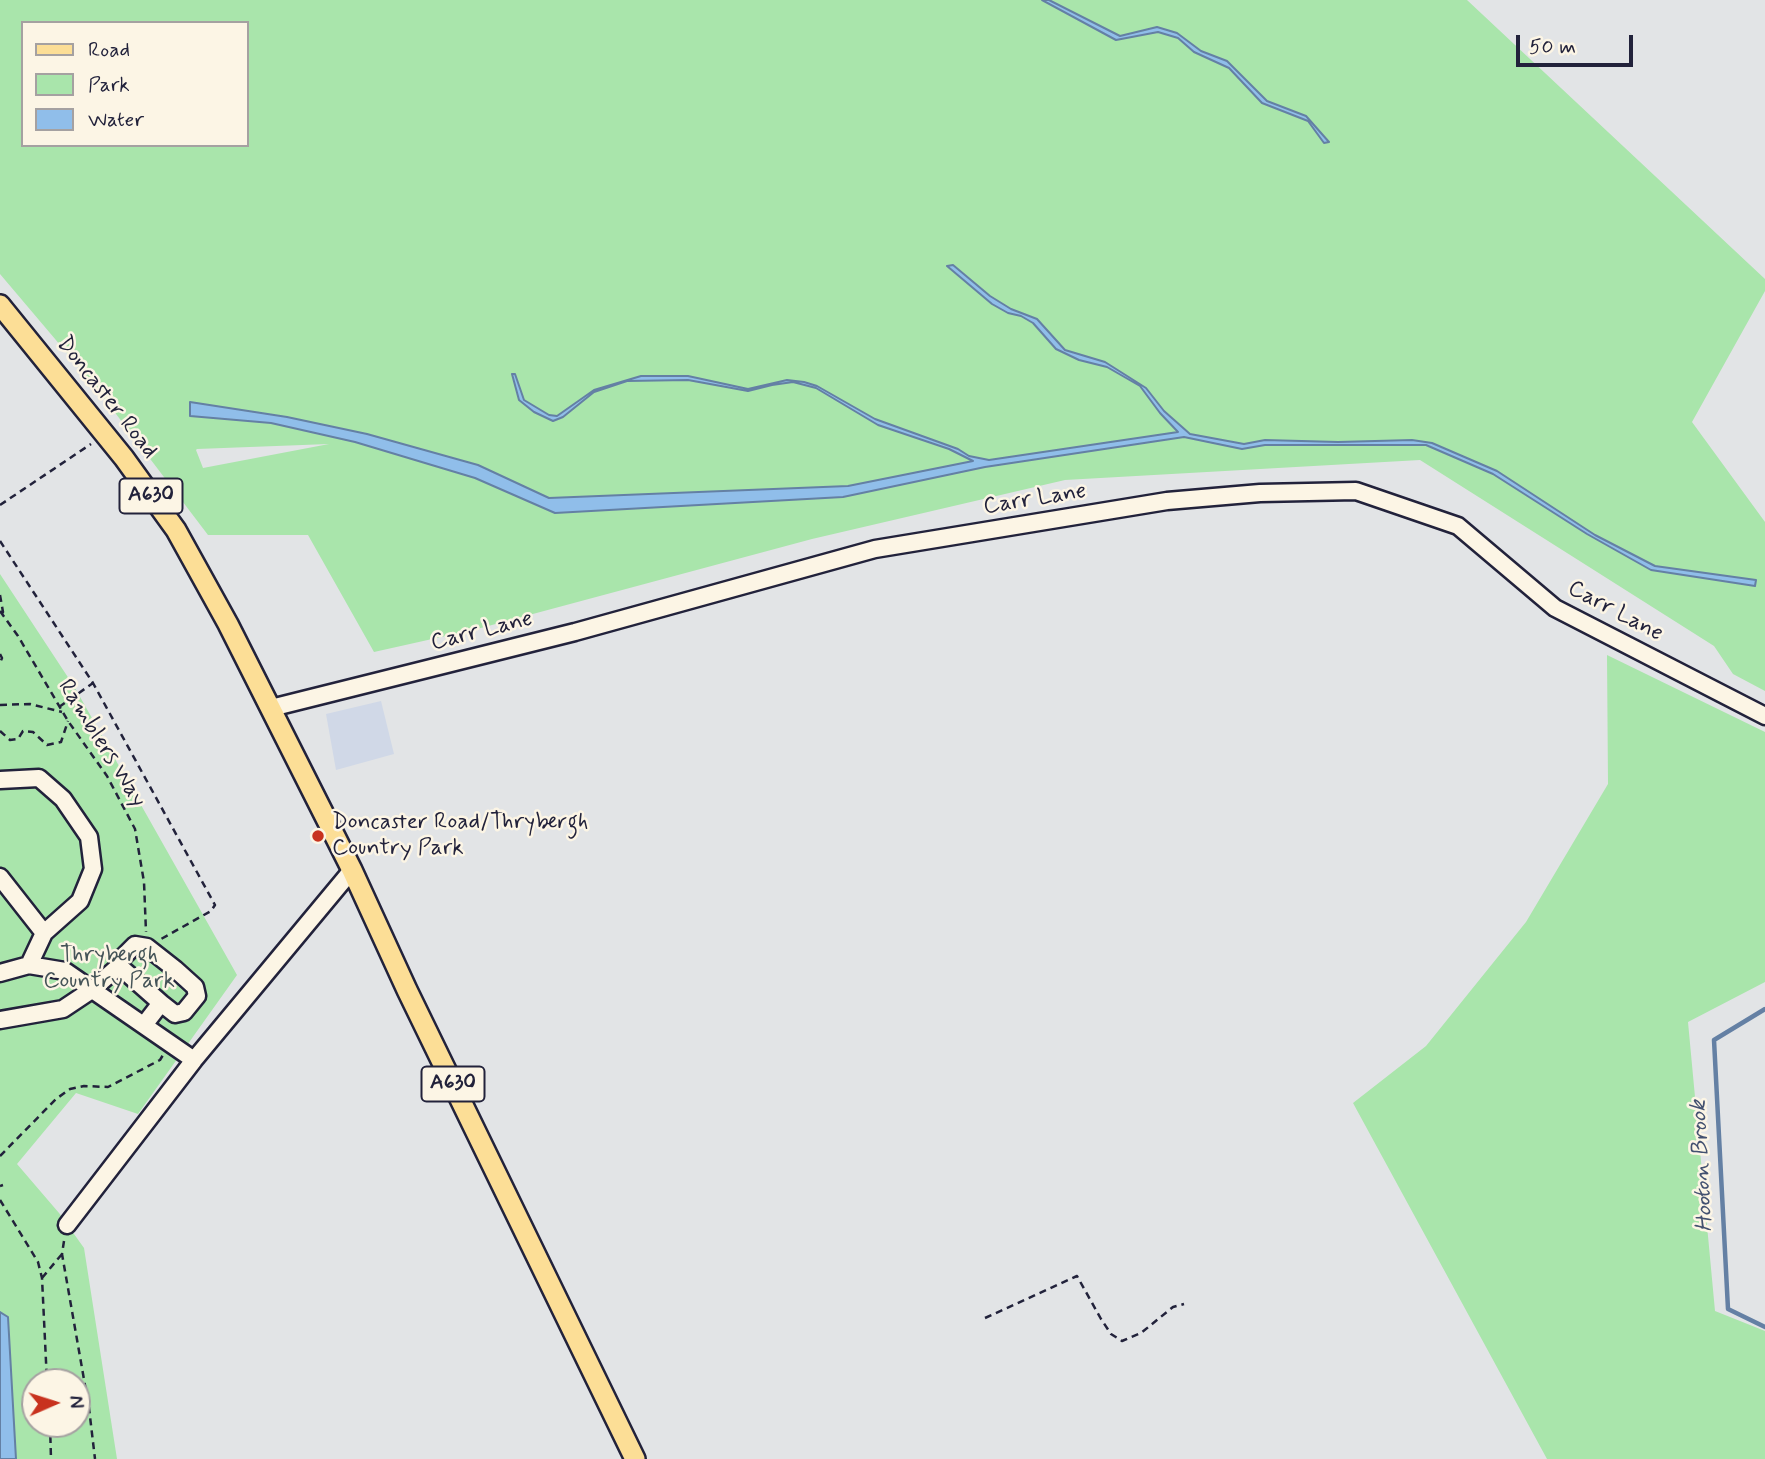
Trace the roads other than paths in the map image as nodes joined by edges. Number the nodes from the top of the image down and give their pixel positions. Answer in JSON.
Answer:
{"nodes":[{"id":1,"x":0,"y":305,"type":"edge"},
{"id":2,"x":271,"y":708,"type":"junction"},
{"id":3,"x":1765,"y":716,"type":"edge"},
{"id":4,"x":0,"y":780,"type":"edge"},
{"id":5,"x":352,"y":870,"type":"junction"},
{"id":6,"x":0,"y":877,"type":"edge"},
{"id":7,"x":44,"y":933,"type":"junction"},
{"id":8,"x":29,"y":965,"type":"junction"},
{"id":9,"x":119,"y":966,"type":"junction"},
{"id":10,"x":0,"y":973,"type":"edge"},
{"id":11,"x":93,"y":989,"type":"junction"},
{"id":12,"x":161,"y":1003,"type":"junction"},
{"id":13,"x":0,"y":1020,"type":"edge"},
{"id":14,"x":144,"y":1025,"type":"junction"},
{"id":15,"x":194,"y":1060,"type":"junction"},
{"id":16,"x":67,"y":1224,"type":"road end"},
{"id":17,"x":635,"y":1459,"type":"edge"}],
"edges":[{"from":1,"to":2,"type":"main road","name":"Doncaster Road","number":"A630"},
{"from":2,"to":3,"type":"street","name":"Carr Lane"},
{"from":2,"to":5,"type":"main road","number":"A630"},
{"from":4,"to":7,"type":"street"},
{"from":5,"to":15,"type":"street"},
{"from":5,"to":17,"type":"main road","number":"A630"},
{"from":6,"to":7,"type":"street"},
{"from":7,"to":8,"type":"street"},
{"from":8,"to":10,"type":"street"},
{"from":8,"to":11,"type":"street"},
{"from":9,"to":11,"type":"street"},
{"from":9,"to":12,"type":"street"},
{"from":9,"to":12,"type":"street"},
{"from":11,"to":13,"type":"street"},
{"from":11,"to":14,"type":"street"},
{"from":12,"to":14,"type":"street"},
{"from":14,"to":15,"type":"street"},
{"from":15,"to":16,"type":"street"}]}
